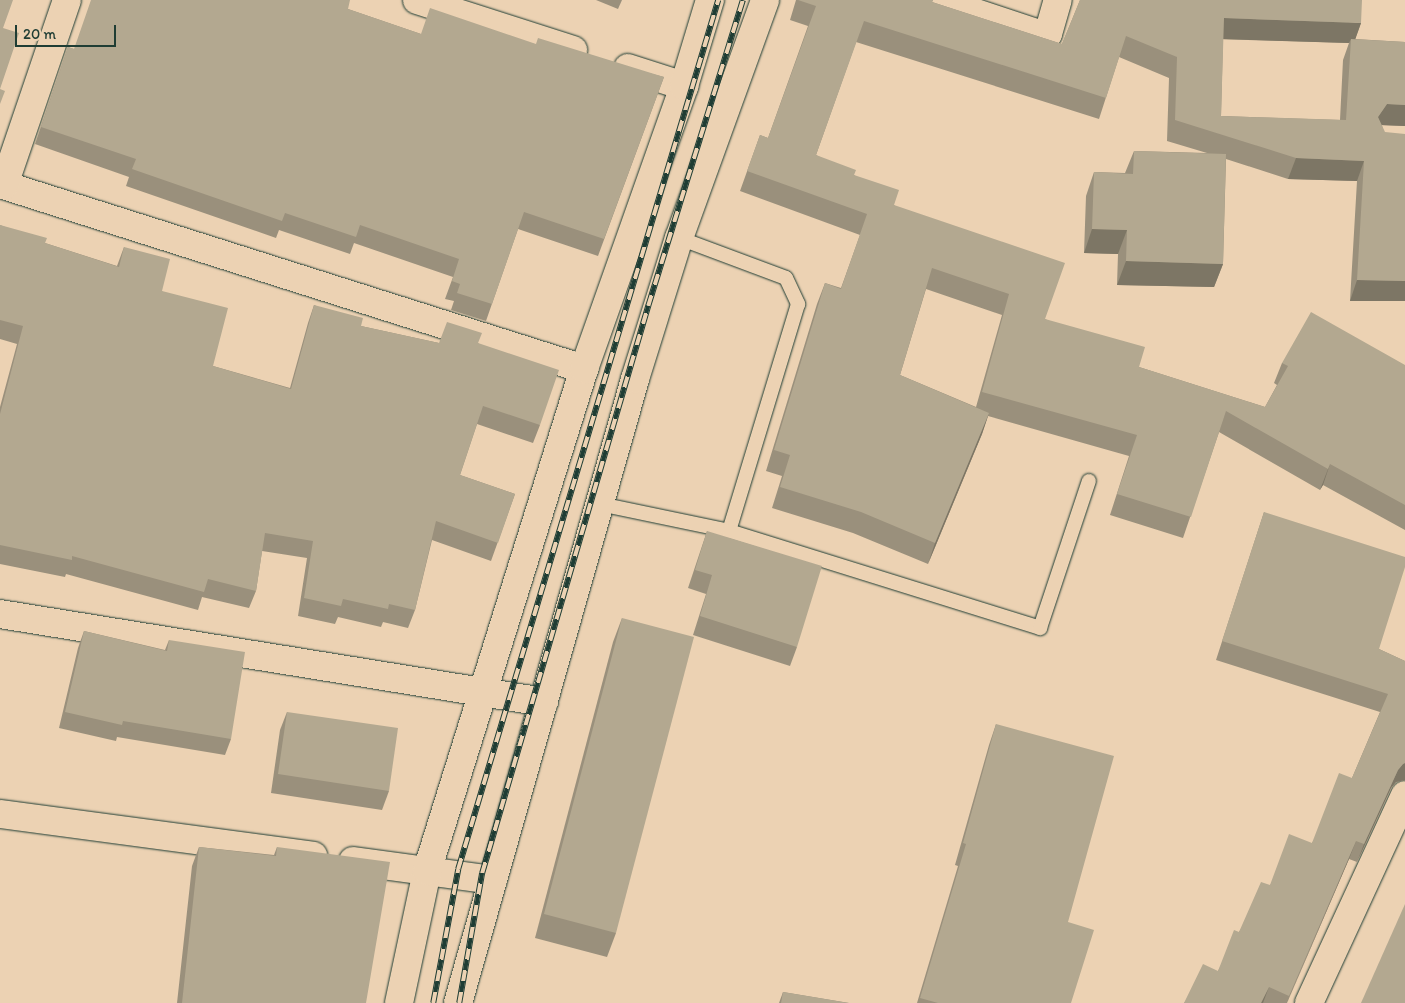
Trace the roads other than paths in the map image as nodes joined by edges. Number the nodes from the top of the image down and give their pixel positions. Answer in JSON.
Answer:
{"nodes":[{"id":1,"x":67,"y":0,"type":"edge"},
{"id":2,"x":417,"y":0,"type":"edge"},
{"id":3,"x":710,"y":0,"type":"edge"},
{"id":4,"x":765,"y":0,"type":"edge"},
{"id":5,"x":937,"y":0,"type":"edge"},
{"id":6,"x":1058,"y":0,"type":"edge"},
{"id":7,"x":684,"y":86,"type":"junction"},
{"id":8,"x":2,"y":184,"type":"edge"},
{"id":9,"x":679,"y":238,"type":"junction"},
{"id":10,"x":584,"y":369,"type":"junction"},
{"id":11,"x":1089,"y":481,"type":"dead end"},
{"id":12,"x":600,"y":504,"type":"junction"},
{"id":13,"x":729,"y":532,"type":"junction"},
{"id":14,"x":0,"y":614,"type":"edge"},
{"id":15,"x":484,"y":694,"type":"junction"},
{"id":16,"x":544,"y":702,"type":"junction"},
{"id":17,"x":1405,"y":795,"type":"edge"},
{"id":18,"x":0,"y":814,"type":"edge"},
{"id":19,"x":427,"y":871,"type":"junction"},
{"id":20,"x":493,"y":880,"type":"junction"},
{"id":21,"x":399,"y":1003,"type":"edge"},
{"id":22,"x":458,"y":1003,"type":"edge"},
{"id":23,"x":1309,"y":1003,"type":"edge"}],
"edges":[{"from":1,"to":8,"type":"street"},
{"from":2,"to":7,"type":"street"},
{"from":3,"to":7,"type":"street"},
{"from":4,"to":9,"type":"street"},
{"from":5,"to":6,"type":"street"},
{"from":7,"to":10,"type":"street"},
{"from":8,"to":10,"type":"street"},
{"from":9,"to":12,"type":"street"},
{"from":9,"to":13,"type":"lane"},
{"from":10,"to":15,"type":"street"},
{"from":11,"to":13,"type":"lane"},
{"from":12,"to":13,"type":"lane"},
{"from":12,"to":16,"type":"street"},
{"from":14,"to":15,"type":"street"},
{"from":15,"to":16,"type":"street"},
{"from":15,"to":19,"type":"street"},
{"from":16,"to":20,"type":"street"},
{"from":17,"to":23,"type":"street"},
{"from":18,"to":19,"type":"street"},
{"from":19,"to":20,"type":"street"},
{"from":19,"to":21,"type":"street"},
{"from":20,"to":22,"type":"street"}]}
